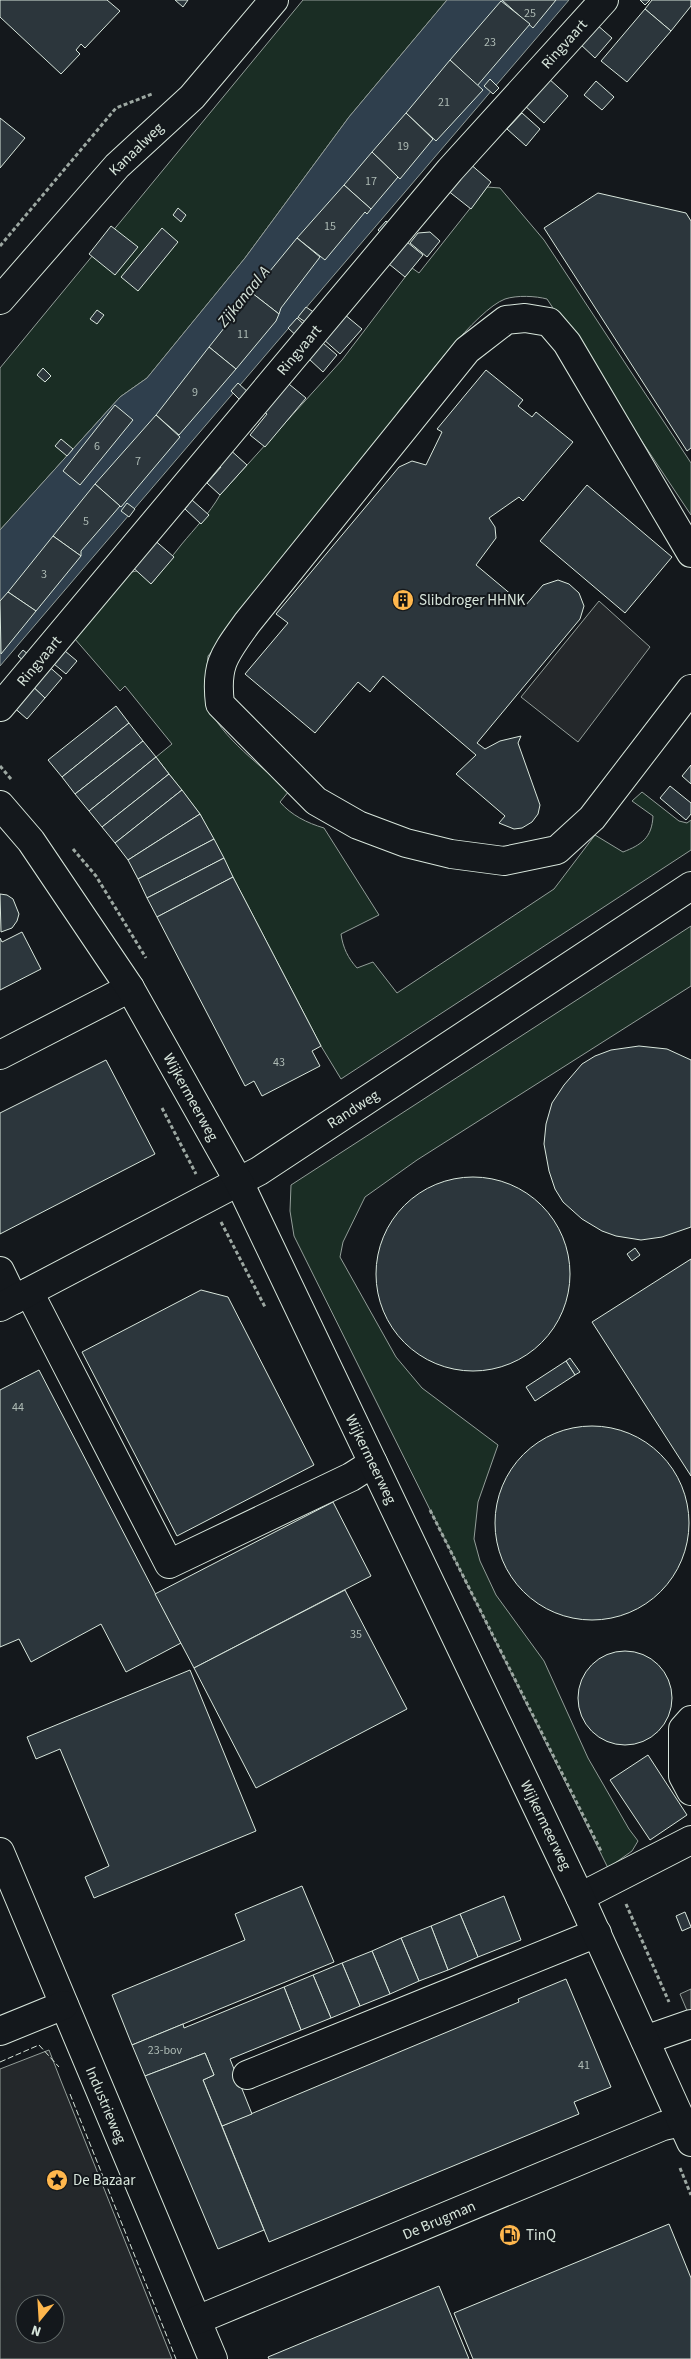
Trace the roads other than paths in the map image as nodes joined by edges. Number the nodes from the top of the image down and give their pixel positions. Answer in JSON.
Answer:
{"nodes":[{"id":1,"x":274,"y":0,"type":"edge"},
{"id":2,"x":604,"y":0,"type":"edge"},
{"id":3,"x":0,"y":300,"type":"edge"},
{"id":4,"x":691,"y":553,"type":"edge"},
{"id":5,"x":691,"y":689,"type":"edge"},
{"id":6,"x":0,"y":707,"type":"edge"},
{"id":7,"x":0,"y":805,"type":"edge"},
{"id":8,"x":691,"y":886,"type":"edge"},
{"id":9,"x":130,"y":988,"type":"junction"},
{"id":10,"x":0,"y":1055,"type":"edge"},
{"id":11,"x":239,"y":1182,"type":"junction"},
{"id":12,"x":0,"y":1271,"type":"edge"},
{"id":13,"x":14,"y":1300,"type":"edge"},
{"id":14,"x":373,"y":1463,"type":"junction"},
{"id":15,"x":691,"y":1720,"type":"edge"},
{"id":16,"x":691,"y":1791,"type":"edge"},
{"id":17,"x":691,"y":1840,"type":"edge"},
{"id":18,"x":0,"y":1852,"type":"edge"},
{"id":19,"x":580,"y":1897,"type":"junction"},
{"id":20,"x":597,"y":1933,"type":"junction"},
{"id":21,"x":64,"y":2005,"type":"junction"},
{"id":22,"x":691,"y":2024,"type":"edge"},
{"id":23,"x":0,"y":2031,"type":"edge"},
{"id":24,"x":645,"y":2040,"type":"junction"},
{"id":25,"x":247,"y":2074,"type":"dead end"},
{"id":26,"x":686,"y":2132,"type":"edge"},
{"id":27,"x":197,"y":2320,"type":"junction"},
{"id":28,"x":213,"y":2359,"type":"edge"}],
"edges":[{"from":1,"to":3,"type":"street","name":"Kanaalweg"},
{"from":2,"to":6,"type":"street","name":"Ringvaart"},
{"from":4,"to":5,"type":"street"},
{"from":7,"to":9,"type":"street","name":"Wijkermeerweg"},
{"from":8,"to":11,"type":"street","name":"Randweg"},
{"from":9,"to":10,"type":"street"},
{"from":9,"to":11,"type":"street","name":"Wijkermeerweg"},
{"from":11,"to":13,"type":"street","name":"Randweg"},
{"from":11,"to":14,"type":"street","name":"Wijkermeerweg"},
{"from":12,"to":13,"type":"street"},
{"from":13,"to":14,"type":"street"},
{"from":14,"to":19,"type":"street","name":"Wijkermeerweg"},
{"from":15,"to":16,"type":"street"},
{"from":17,"to":19,"type":"street"},
{"from":18,"to":21,"type":"street","name":"Industrieweg"},
{"from":19,"to":20,"type":"street","name":"Wijkermeerweg"},
{"from":20,"to":24,"type":"street","name":"Wijkermeerweg"},
{"from":20,"to":25,"type":"street"},
{"from":21,"to":23,"type":"street"},
{"from":21,"to":27,"type":"street","name":"Industrieweg"},
{"from":22,"to":24,"type":"street"},
{"from":24,"to":26,"type":"street","name":"Wijkermeerweg"},
{"from":26,"to":27,"type":"street","name":"De Brugman"},
{"from":27,"to":28,"type":"street","name":"Industrieweg"}]}
